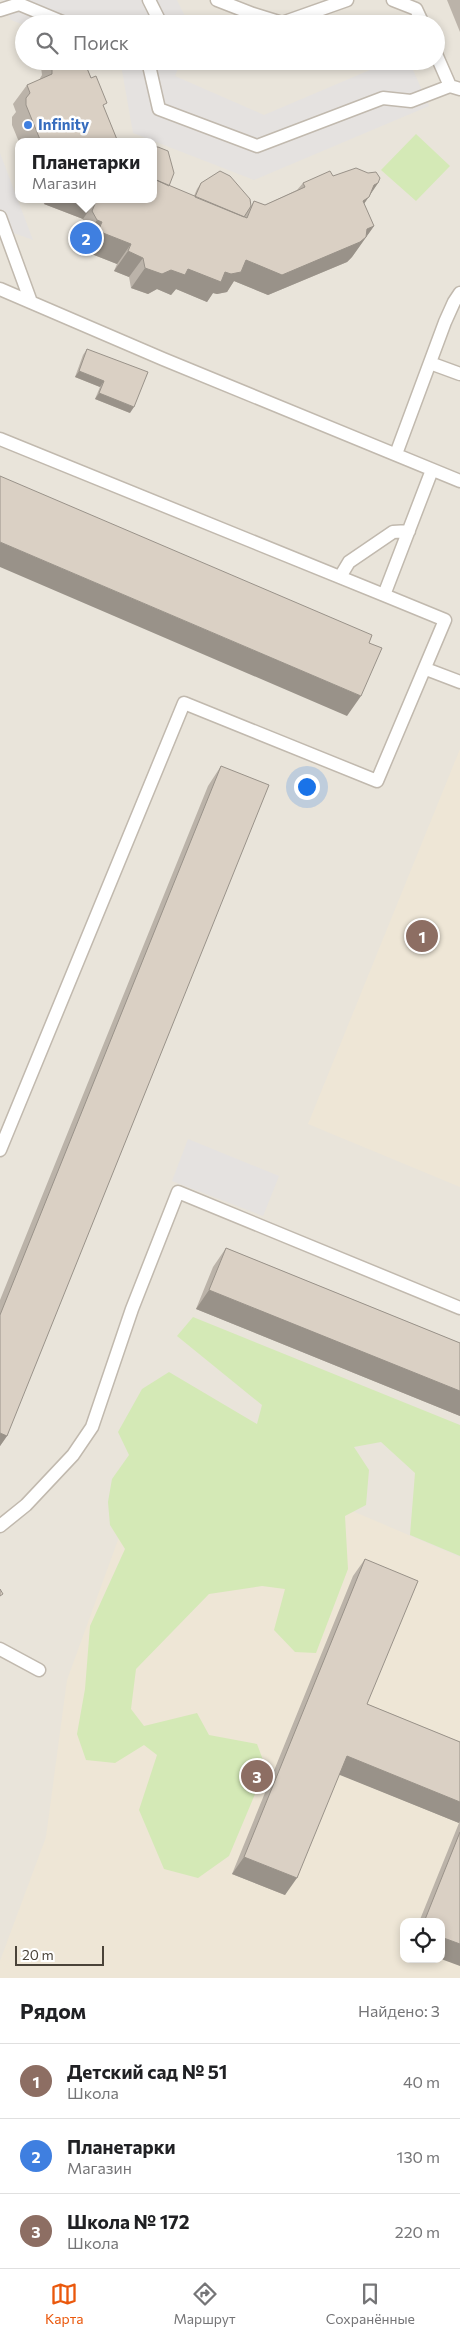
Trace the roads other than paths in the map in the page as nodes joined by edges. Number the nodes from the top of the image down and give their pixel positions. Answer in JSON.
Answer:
{"nodes":[{"id":1,"x":149,"y":0,"type":"edge"},
{"id":2,"x":217,"y":0,"type":"edge"},
{"id":3,"x":347,"y":0,"type":"edge"},
{"id":4,"x":394,"y":0,"type":"edge"},
{"id":5,"x":24,"y":2,"type":"edge"},
{"id":6,"x":0,"y":10,"type":"edge"},
{"id":7,"x":49,"y":15,"type":"edge"},
{"id":8,"x":156,"y":15,"type":"edge"},
{"id":9,"x":244,"y":15,"type":"edge"},
{"id":10,"x":306,"y":15,"type":"edge"},
{"id":11,"x":419,"y":15,"type":"edge"},
{"id":12,"x":150,"y":70,"type":"edge"},
{"id":13,"x":445,"y":70,"type":"edge"},
{"id":14,"x":455,"y":87,"type":"edge"},
{"id":15,"x":0,"y":217,"type":"edge"},
{"id":16,"x":0,"y":289,"type":"edge"},
{"id":17,"x":460,"y":294,"type":"edge"},
{"id":18,"x":32,"y":302,"type":"junction"},
{"id":19,"x":430,"y":363,"type":"junction"},
{"id":20,"x":460,"y":374,"type":"edge"},
{"id":21,"x":0,"y":439,"type":"edge"},
{"id":22,"x":396,"y":454,"type":"junction"},
{"id":23,"x":432,"y":470,"type":"junction"},
{"id":24,"x":460,"y":481,"type":"edge"},
{"id":25,"x":409,"y":531,"type":"junction"},
{"id":26,"x":340,"y":577,"type":"junction"},
{"id":27,"x":384,"y":595,"type":"junction"},
{"id":28,"x":426,"y":669,"type":"junction"},
{"id":29,"x":460,"y":682,"type":"edge"},
{"id":30,"x":0,"y":1150,"type":"edge"},
{"id":31,"x":460,"y":1308,"type":"edge"},
{"id":32,"x":0,"y":1526,"type":"edge"},
{"id":33,"x":0,"y":1649,"type":"edge"},
{"id":34,"x":39,"y":1670,"type":"dead end"}],
"edges":[{"from":1,"to":8,"type":"lane"},
{"from":2,"to":9,"type":"lane"},
{"from":3,"to":10,"type":"lane"},
{"from":4,"to":11,"type":"lane"},
{"from":5,"to":6,"type":"lane"},
{"from":5,"to":7,"type":"lane"},
{"from":12,"to":14,"type":"lane"},
{"from":13,"to":14,"type":"lane"},
{"from":15,"to":18,"type":"lane"},
{"from":16,"to":18,"type":"lane"},
{"from":17,"to":19,"type":"lane"},
{"from":18,"to":22,"type":"lane"},
{"from":19,"to":20,"type":"lane"},
{"from":19,"to":22,"type":"lane"},
{"from":21,"to":26,"type":"lane"},
{"from":22,"to":23,"type":"lane"},
{"from":23,"to":24,"type":"lane"},
{"from":23,"to":25,"type":"lane"},
{"from":25,"to":26,"type":"lane"},
{"from":25,"to":27,"type":"lane"},
{"from":26,"to":27,"type":"lane"},
{"from":27,"to":28,"type":"lane"},
{"from":28,"to":29,"type":"lane"},
{"from":28,"to":30,"type":"lane"},
{"from":31,"to":32,"type":"lane"},
{"from":33,"to":34,"type":"lane"}]}
